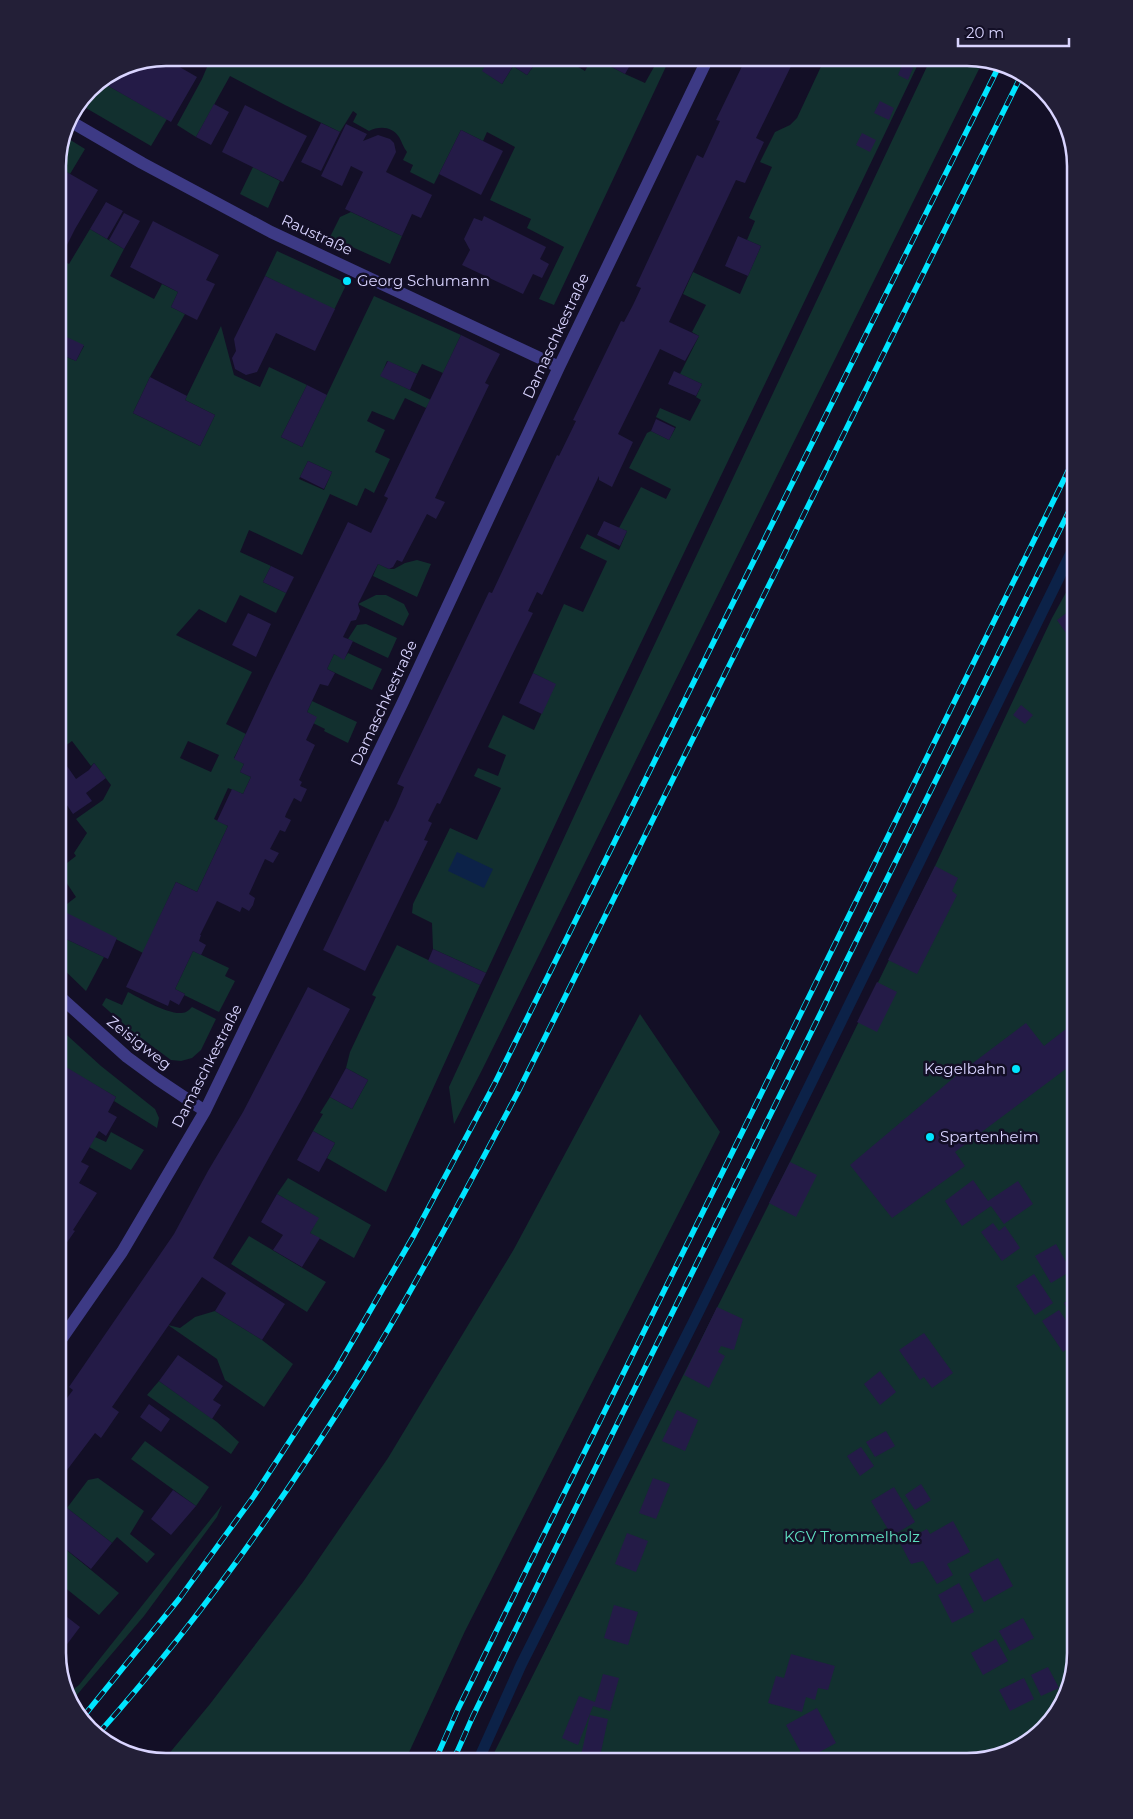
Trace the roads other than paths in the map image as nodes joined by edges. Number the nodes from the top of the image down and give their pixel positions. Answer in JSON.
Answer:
{"nodes":[{"id":1,"x":704,"y":66,"type":"edge"},
{"id":2,"x":76,"y":125,"type":"edge"},
{"id":3,"x":558,"y":367,"type":"junction"},
{"id":4,"x":66,"y":1002,"type":"edge"},
{"id":5,"x":205,"y":1110,"type":"junction"},
{"id":6,"x":66,"y":1332,"type":"edge"}],
"edges":[{"from":1,"to":3,"type":"street","name":"Damaschkestraße"},
{"from":2,"to":3,"type":"street","name":"Raustraße"},
{"from":3,"to":5,"type":"street","name":"Damaschkestraße"},
{"from":4,"to":5,"type":"street","name":"Zeisigweg"},
{"from":5,"to":6,"type":"street","name":"Damaschkestraße"}]}
